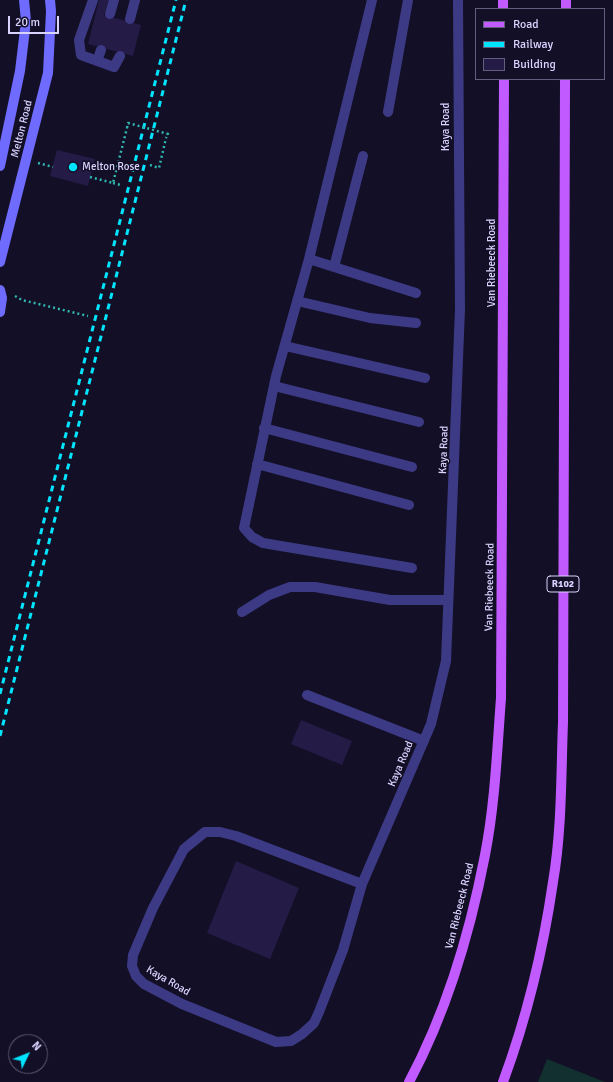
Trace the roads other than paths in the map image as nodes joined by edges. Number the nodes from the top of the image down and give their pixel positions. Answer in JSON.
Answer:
{"nodes":[{"id":1,"x":24,"y":0,"type":"edge"},
{"id":2,"x":50,"y":0,"type":"edge"},
{"id":3,"x":93,"y":0,"type":"edge"},
{"id":4,"x":114,"y":0,"type":"edge"},
{"id":5,"x":135,"y":0,"type":"edge"},
{"id":6,"x":372,"y":0,"type":"edge"},
{"id":7,"x":408,"y":0,"type":"edge"},
{"id":8,"x":458,"y":0,"type":"edge"},
{"id":9,"x":110,"y":14,"type":"dead end"},
{"id":10,"x":130,"y":19,"type":"dead end"},
{"id":11,"x":101,"y":50,"type":"dead end"},
{"id":12,"x":120,"y":56,"type":"dead end"},
{"id":13,"x":97,"y":61,"type":"junction"},
{"id":14,"x":504,"y":80,"type":"edge"},
{"id":15,"x":565,"y":80,"type":"edge"},
{"id":16,"x":388,"y":112,"type":"dead end"},
{"id":17,"x":363,"y":156,"type":"dead end"},
{"id":18,"x":0,"y":166,"type":"edge"},
{"id":19,"x":309,"y":259,"type":"junction"},
{"id":20,"x":0,"y":262,"type":"edge"},
{"id":21,"x":334,"y":267,"type":"junction"},
{"id":22,"x":0,"y":290,"type":"edge"},
{"id":23,"x":416,"y":293,"type":"dead end"},
{"id":24,"x":297,"y":301,"type":"junction"},
{"id":25,"x":0,"y":312,"type":"edge"},
{"id":26,"x":416,"y":323,"type":"dead end"},
{"id":27,"x":285,"y":346,"type":"junction"},
{"id":28,"x":425,"y":378,"type":"dead end"},
{"id":29,"x":274,"y":386,"type":"junction"},
{"id":30,"x":419,"y":422,"type":"dead end"},
{"id":31,"x":264,"y":428,"type":"junction"},
{"id":32,"x":256,"y":464,"type":"junction"},
{"id":33,"x":412,"y":467,"type":"dead end"},
{"id":34,"x":409,"y":505,"type":"dead end"},
{"id":35,"x":412,"y":568,"type":"dead end"},
{"id":36,"x":448,"y":600,"type":"junction"},
{"id":37,"x":242,"y":612,"type":"dead end"},
{"id":38,"x":307,"y":695,"type":"dead end"},
{"id":39,"x":424,"y":741,"type":"junction"},
{"id":40,"x":362,"y":884,"type":"junction"},
{"id":41,"x":409,"y":1082,"type":"edge"},
{"id":42,"x":503,"y":1082,"type":"edge"}],
"edges":[{"from":1,"to":18,"type":"street","name":"Melton Road"},
{"from":2,"to":20,"type":"street","name":"Melton Road"},
{"from":3,"to":13,"type":"lane"},
{"from":4,"to":9,"type":"lane"},
{"from":5,"to":10,"type":"lane"},
{"from":6,"to":19,"type":"lane"},
{"from":7,"to":16,"type":"lane"},
{"from":8,"to":36,"type":"lane","name":"Kaya Road"},
{"from":11,"to":13,"type":"lane"},
{"from":12,"to":13,"type":"lane"},
{"from":14,"to":41,"type":"main road","name":"Van Riebeeck Road"},
{"from":15,"to":42,"type":"main road","number":"R102"},
{"from":17,"to":21,"type":"lane"},
{"from":19,"to":21,"type":"lane"},
{"from":19,"to":24,"type":"lane"},
{"from":21,"to":23,"type":"lane"},
{"from":22,"to":25,"type":"street"},
{"from":24,"to":26,"type":"lane"},
{"from":24,"to":27,"type":"lane"},
{"from":27,"to":28,"type":"lane"},
{"from":27,"to":29,"type":"lane"},
{"from":29,"to":30,"type":"lane"},
{"from":29,"to":31,"type":"lane"},
{"from":31,"to":32,"type":"lane"},
{"from":31,"to":33,"type":"lane"},
{"from":32,"to":34,"type":"lane"},
{"from":32,"to":35,"type":"lane"},
{"from":36,"to":37,"type":"lane"},
{"from":36,"to":39,"type":"lane","name":"Kaya Road"},
{"from":38,"to":39,"type":"lane"},
{"from":39,"to":40,"type":"lane","name":"Kaya Road"},
{"from":40,"to":40,"type":"lane","name":"Kaya Road"}]}
